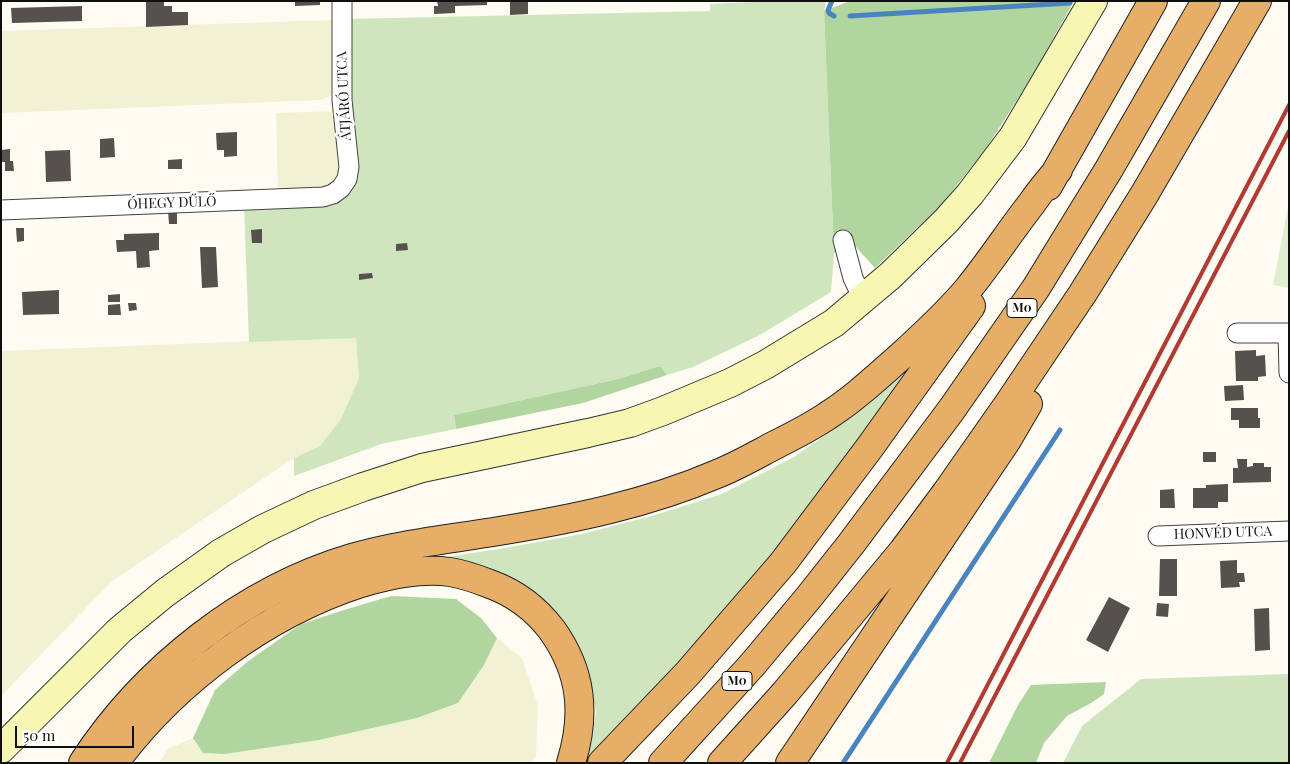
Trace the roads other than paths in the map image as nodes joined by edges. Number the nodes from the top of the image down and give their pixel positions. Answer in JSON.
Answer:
{"nodes":[{"id":1,"x":342,"y":1,"type":"edge"},
{"id":2,"x":1093,"y":1,"type":"edge"},
{"id":3,"x":1153,"y":1,"type":"edge"},
{"id":4,"x":1206,"y":1,"type":"edge"},
{"id":5,"x":1256,"y":1,"type":"edge"},
{"id":6,"x":1058,"y":170,"type":"junction"},
{"id":7,"x":341,"y":188,"type":"joint"},
{"id":8,"x":1,"y":210,"type":"edge"},
{"id":9,"x":844,"y":240,"type":"dead end"},
{"id":10,"x":1083,"y":293,"type":"junction"},
{"id":11,"x":864,"y":299,"type":"junction"},
{"id":12,"x":1237,"y":333,"type":"dead end"},
{"id":13,"x":1288,"y":333,"type":"edge"},
{"id":14,"x":1289,"y":373,"type":"edge"},
{"id":15,"x":1289,"y":531,"type":"edge"},
{"id":16,"x":1158,"y":536,"type":"dead end"},
{"id":17,"x":1,"y":749,"type":"edge"},
{"id":18,"x":83,"y":763,"type":"edge"},
{"id":19,"x":114,"y":763,"type":"edge"},
{"id":20,"x":571,"y":763,"type":"edge"},
{"id":21,"x":602,"y":763,"type":"edge"},
{"id":22,"x":663,"y":763,"type":"edge"},
{"id":23,"x":722,"y":763,"type":"edge"},
{"id":24,"x":790,"y":763,"type":"edge"}],
"edges":[{"from":1,"to":7,"type":"street","name":"ÁTJÁRÓ UTCA"},
{"from":2,"to":11,"type":"street"},
{"from":3,"to":6,"type":"highway"},
{"from":4,"to":22,"type":"highway","number":"M0"},
{"from":5,"to":10,"type":"highway"},
{"from":6,"to":18,"type":"highway"},
{"from":6,"to":21,"type":"highway"},
{"from":7,"to":8,"type":"street","name":"ÓHEGY DŰLŐ"},
{"from":9,"to":11,"type":"street"},
{"from":10,"to":23,"type":"highway"},
{"from":10,"to":24,"type":"highway"},
{"from":11,"to":17,"type":"street"},
{"from":12,"to":13,"type":"street"},
{"from":13,"to":14,"type":"street"},
{"from":15,"to":16,"type":"street","name":"HONVÉD UTCA"},
{"from":19,"to":20,"type":"highway"}]}
